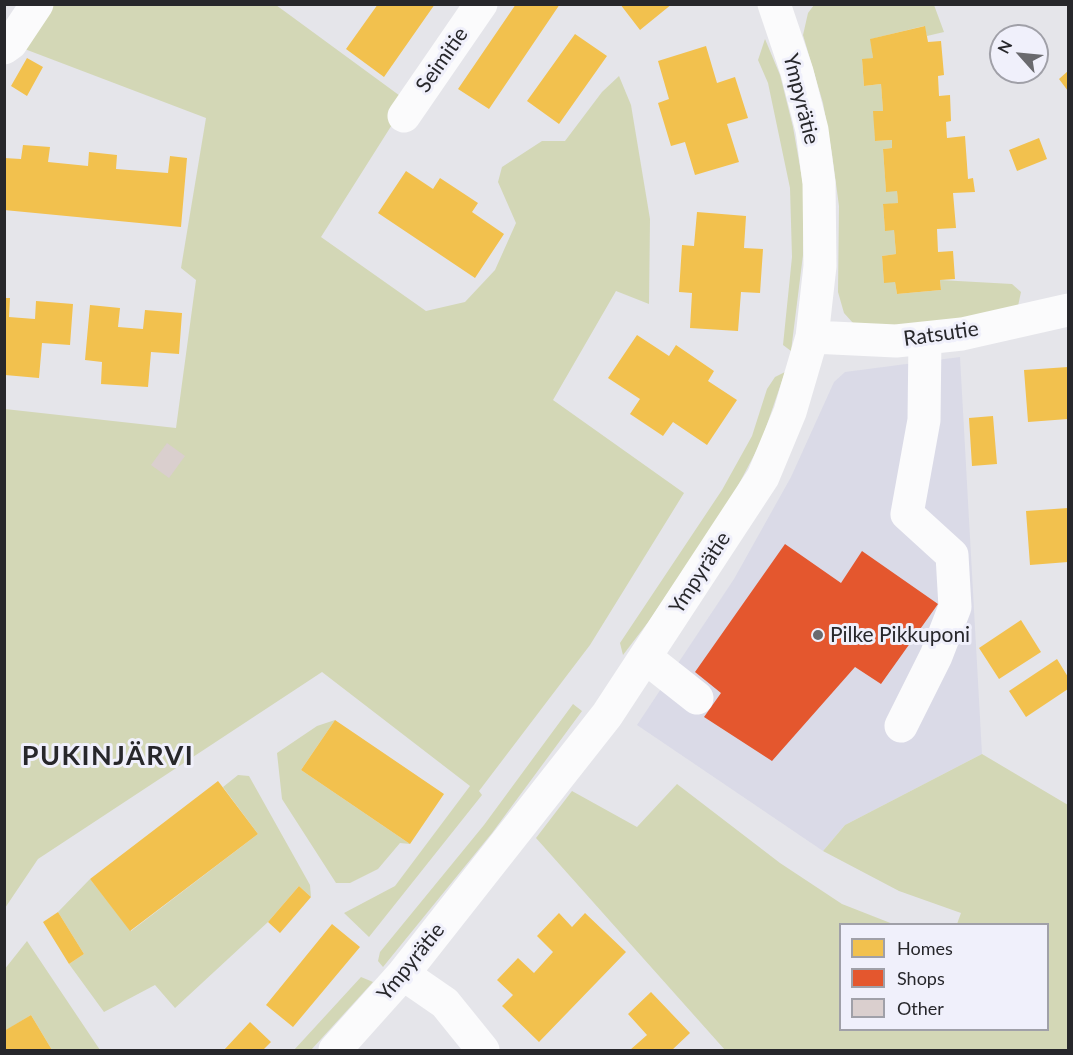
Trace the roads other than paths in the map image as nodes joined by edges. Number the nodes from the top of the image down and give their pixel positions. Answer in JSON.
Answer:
{"nodes":[{"id":1,"x":37,"y":4,"type":"edge"},
{"id":2,"x":481,"y":4,"type":"edge"},
{"id":3,"x":774,"y":4,"type":"edge"},
{"id":4,"x":4,"y":48,"type":"edge"},
{"id":5,"x":404,"y":116,"type":"dead end"},
{"id":6,"x":1068,"y":310,"type":"edge"},
{"id":7,"x":812,"y":337,"type":"junction"},
{"id":8,"x":925,"y":338,"type":"junction"},
{"id":9,"x":645,"y":657,"type":"junction"},
{"id":10,"x":697,"y":698,"type":"dead end"},
{"id":11,"x":901,"y":726,"type":"dead end"},
{"id":12,"x":403,"y":974,"type":"junction"},
{"id":13,"x":335,"y":1050,"type":"edge"},
{"id":14,"x":483,"y":1050,"type":"edge"}],
"edges":[{"from":1,"to":4,"type":"street"},
{"from":2,"to":5,"type":"street","name":"Seimitie"},
{"from":3,"to":7,"type":"street","name":"Ympyrätie"},
{"from":6,"to":8,"type":"street","name":"Ratsutie"},
{"from":7,"to":8,"type":"street","name":"Ratsutie"},
{"from":7,"to":9,"type":"street","name":"Ympyrätie"},
{"from":8,"to":11,"type":"street"},
{"from":9,"to":10,"type":"street"},
{"from":9,"to":12,"type":"street","name":"Ympyrätie"},
{"from":12,"to":13,"type":"street","name":"Ympyrätie"},
{"from":12,"to":14,"type":"street"}]}
